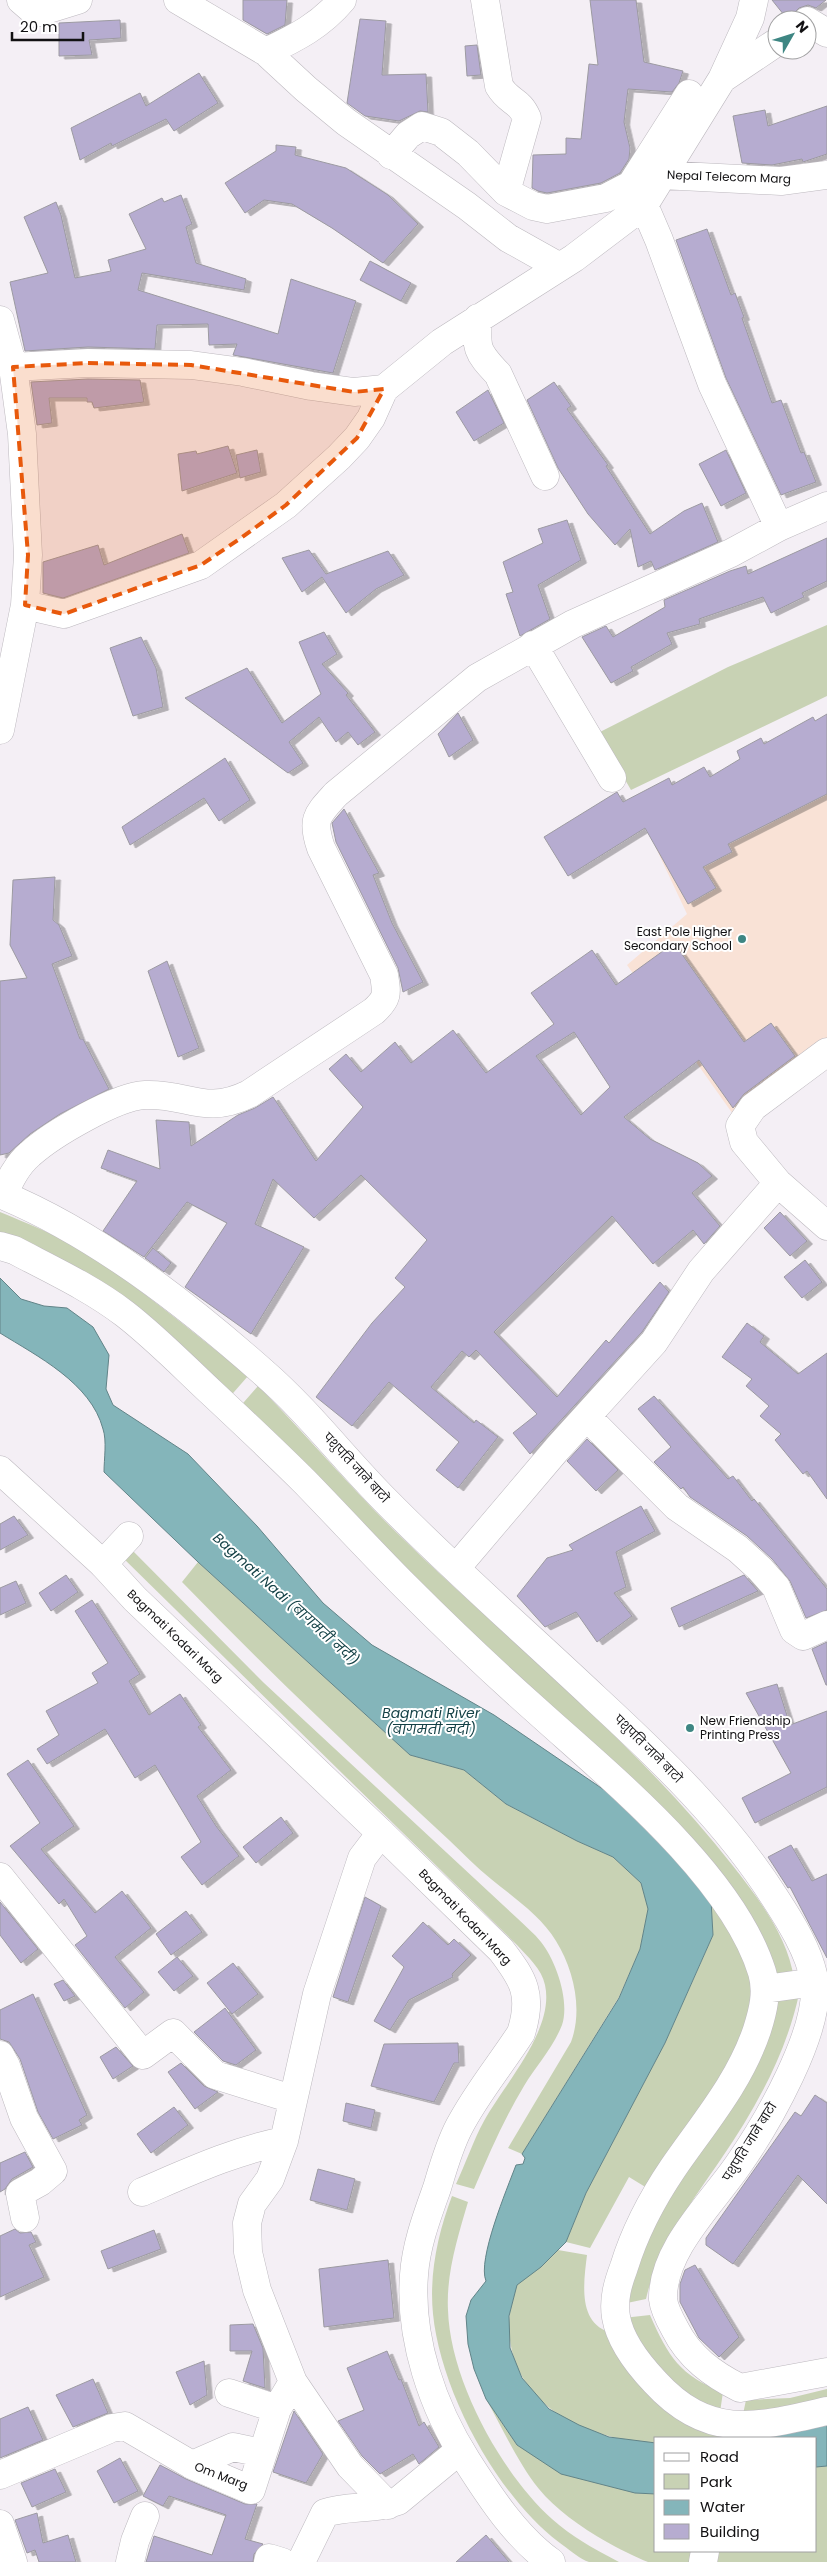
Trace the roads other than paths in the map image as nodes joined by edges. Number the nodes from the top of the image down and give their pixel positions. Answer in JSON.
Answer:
{"nodes":[{"id":1,"x":21,"y":0,"type":"edge"},
{"id":2,"x":78,"y":0,"type":"edge"},
{"id":3,"x":178,"y":0,"type":"edge"},
{"id":4,"x":342,"y":0,"type":"edge"},
{"id":5,"x":485,"y":0,"type":"edge"},
{"id":6,"x":754,"y":0,"type":"edge"},
{"id":7,"x":767,"y":49,"type":"edge"},
{"id":8,"x":266,"y":52,"type":"junction"},
{"id":9,"x":722,"y":79,"type":"junction"},
{"id":10,"x":689,"y":94,"type":"dead end"},
{"id":11,"x":391,"y":156,"type":"junction"},
{"id":12,"x":661,"y":175,"type":"junction"},
{"id":13,"x":827,"y":175,"type":"edge"},
{"id":14,"x":506,"y":192,"type":"junction"},
{"id":15,"x":644,"y":205,"type":"junction"},
{"id":16,"x":558,"y":266,"type":"junction"},
{"id":17,"x":478,"y":318,"type":"junction"},
{"id":18,"x":0,"y":320,"type":"edge"},
{"id":19,"x":13,"y":367,"type":"junction"},
{"id":20,"x":384,"y":388,"type":"junction"},
{"id":21,"x":11,"y":435,"type":"edge"},
{"id":22,"x":545,"y":476,"type":"dead end"},
{"id":23,"x":827,"y":506,"type":"edge"},
{"id":24,"x":779,"y":527,"type":"junction"},
{"id":25,"x":25,"y":605,"type":"junction"},
{"id":26,"x":533,"y":646,"type":"junction"},
{"id":27,"x":0,"y":730,"type":"edge"},
{"id":28,"x":612,"y":778,"type":"dead end"},
{"id":29,"x":827,"y":1052,"type":"edge"},
{"id":30,"x":778,"y":1182,"type":"junction"},
{"id":31,"x":1,"y":1194,"type":"edge"},
{"id":32,"x":827,"y":1226,"type":"edge"},
{"id":33,"x":0,"y":1246,"type":"edge"},
{"id":34,"x":587,"y":1417,"type":"junction"},
{"id":35,"x":0,"y":1470,"type":"edge"},
{"id":36,"x":129,"y":1536,"type":"dead end"},
{"id":37,"x":104,"y":1564,"type":"junction"},
{"id":38,"x":456,"y":1568,"type":"junction"},
{"id":39,"x":827,"y":1625,"type":"edge"},
{"id":40,"x":381,"y":1833,"type":"junction"},
{"id":41,"x":0,"y":1877,"type":"edge"},
{"id":42,"x":815,"y":1982,"type":"junction"},
{"id":43,"x":765,"y":1989,"type":"junction"},
{"id":44,"x":0,"y":2055,"type":"edge"},
{"id":45,"x":292,"y":2099,"type":"junction"},
{"id":46,"x":284,"y":2141,"type":"junction"},
{"id":47,"x":142,"y":2192,"type":"dead end"},
{"id":48,"x":25,"y":2218,"type":"dead end"},
{"id":49,"x":827,"y":2372,"type":"edge"},
{"id":50,"x":293,"y":2382,"type":"junction"},
{"id":51,"x":740,"y":2388,"type":"junction"},
{"id":52,"x":229,"y":2393,"type":"dead end"},
{"id":53,"x":277,"y":2408,"type":"junction"},
{"id":54,"x":827,"y":2411,"type":"edge"},
{"id":55,"x":731,"y":2432,"type":"edge"},
{"id":56,"x":460,"y":2450,"type":"junction"},
{"id":57,"x":262,"y":2453,"type":"junction"},
{"id":58,"x":192,"y":2465,"type":"junction"},
{"id":59,"x":0,"y":2475,"type":"edge"},
{"id":60,"x":388,"y":2505,"type":"junction"},
{"id":61,"x":145,"y":2516,"type":"dead end"},
{"id":62,"x":0,"y":2524,"type":"edge"},
{"id":63,"x":13,"y":2562,"type":"edge"},
{"id":64,"x":130,"y":2562,"type":"edge"},
{"id":65,"x":268,"y":2562,"type":"edge"},
{"id":66,"x":282,"y":2562,"type":"edge"},
{"id":67,"x":301,"y":2562,"type":"edge"},
{"id":68,"x":551,"y":2562,"type":"edge"}],
"edges":[{"from":1,"to":2,"type":"street"},
{"from":3,"to":8,"type":"street"},
{"from":4,"to":8,"type":"street"},
{"from":5,"to":14,"type":"street"},
{"from":6,"to":9,"type":"street"},
{"from":7,"to":9,"type":"street"},
{"from":8,"to":11,"type":"street"},
{"from":9,"to":12,"type":"street"},
{"from":10,"to":14,"type":"street"},
{"from":11,"to":14,"type":"street"},
{"from":11,"to":16,"type":"street"},
{"from":12,"to":13,"type":"street","name":"Nepal Telecom Marg"},
{"from":12,"to":15,"type":"street"},
{"from":15,"to":16,"type":"street"},
{"from":15,"to":24,"type":"street"},
{"from":16,"to":17,"type":"street"},
{"from":17,"to":20,"type":"street"},
{"from":17,"to":22,"type":"street"},
{"from":18,"to":19,"type":"street"},
{"from":19,"to":20,"type":"street"},
{"from":19,"to":21,"type":"street"},
{"from":20,"to":25,"type":"street"},
{"from":21,"to":25,"type":"street"},
{"from":23,"to":24,"type":"street"},
{"from":24,"to":26,"type":"street"},
{"from":25,"to":27,"type":"street"},
{"from":26,"to":28,"type":"street"},
{"from":26,"to":31,"type":"street"},
{"from":29,"to":30,"type":"street"},
{"from":30,"to":32,"type":"street"},
{"from":30,"to":34,"type":"street"},
{"from":31,"to":38,"type":"street","name":"पशुपति जाने बाटो"},
{"from":33,"to":43,"type":"street"},
{"from":34,"to":38,"type":"street"},
{"from":34,"to":39,"type":"street"},
{"from":35,"to":37,"type":"street","name":"Bagmati Kodari Marg"},
{"from":36,"to":37,"type":"street"},
{"from":37,"to":40,"type":"street","name":"Bagmati Kodari Marg"},
{"from":38,"to":42,"type":"street","name":"पशुपति जाने बाटो"},
{"from":40,"to":45,"type":"street"},
{"from":40,"to":56,"type":"street","name":"Bagmati Kodari Marg"},
{"from":41,"to":45,"type":"street"},
{"from":42,"to":43,"type":"street"},
{"from":42,"to":51,"type":"street","name":"पशुपति जाने बाटो"},
{"from":43,"to":55,"type":"street"},
{"from":44,"to":48,"type":"street"},
{"from":45,"to":46,"type":"street"},
{"from":46,"to":47,"type":"street"},
{"from":46,"to":50,"type":"street"},
{"from":49,"to":51,"type":"street"},
{"from":50,"to":53,"type":"street","name":"Om Marg"},
{"from":50,"to":60,"type":"street"},
{"from":51,"to":55,"type":"street"},
{"from":52,"to":53,"type":"street"},
{"from":53,"to":57,"type":"street","name":"Om Marg"},
{"from":54,"to":55,"type":"street"},
{"from":56,"to":60,"type":"street"},
{"from":56,"to":68,"type":"street","name":"Bagmati Kodari Marg"},
{"from":57,"to":58,"type":"street"},
{"from":57,"to":58,"type":"street","name":"Om Marg"},
{"from":58,"to":59,"type":"street","name":"Om Marg"},
{"from":60,"to":67,"type":"street"},
{"from":61,"to":64,"type":"street"},
{"from":62,"to":63,"type":"street"},
{"from":65,"to":66,"type":"street"}]}
